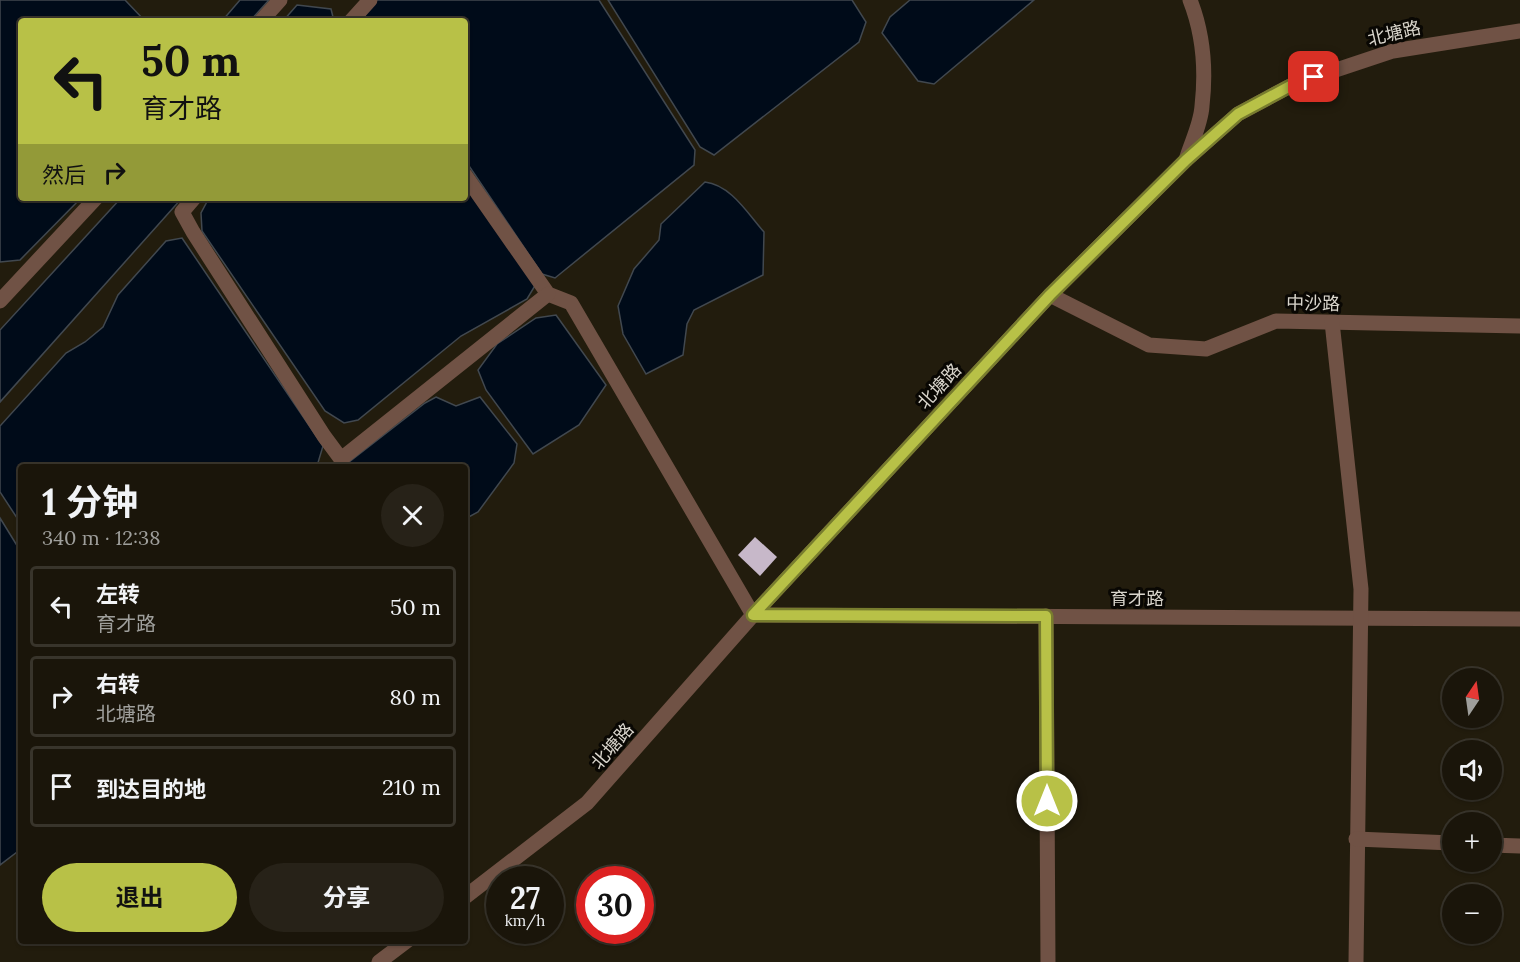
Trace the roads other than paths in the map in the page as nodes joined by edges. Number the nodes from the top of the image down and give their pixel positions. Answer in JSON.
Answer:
{"nodes":[{"id":1,"x":280,"y":0,"type":"edge"},
{"id":2,"x":370,"y":0,"type":"edge"},
{"id":3,"x":1191,"y":0,"type":"edge"},
{"id":4,"x":264,"y":18,"type":"edge"},
{"id":5,"x":356,"y":18,"type":"edge"},
{"id":6,"x":1520,"y":30,"type":"edge"},
{"id":7,"x":1186,"y":160,"type":"junction"},
{"id":8,"x":468,"y":179,"type":"edge"},
{"id":9,"x":93,"y":201,"type":"edge"},
{"id":10,"x":191,"y":201,"type":"edge"},
{"id":11,"x":548,"y":294,"type":"junction"},
{"id":12,"x":1050,"y":295,"type":"junction"},
{"id":13,"x":0,"y":301,"type":"edge"},
{"id":14,"x":1332,"y":322,"type":"junction"},
{"id":15,"x":1520,"y":326,"type":"edge"},
{"id":16,"x":753,"y":615,"type":"junction"},
{"id":17,"x":1046,"y":616,"type":"junction"},
{"id":18,"x":1360,"y":618,"type":"junction"},
{"id":19,"x":1520,"y":619,"type":"edge"},
{"id":20,"x":1356,"y":839,"type":"junction"},
{"id":21,"x":1442,"y":843,"type":"edge"},
{"id":22,"x":1502,"y":845,"type":"edge"},
{"id":23,"x":1520,"y":846,"type":"edge"},
{"id":24,"x":468,"y":895,"type":"edge"},
{"id":25,"x":403,"y":944,"type":"edge"},
{"id":26,"x":379,"y":962,"type":"edge"},
{"id":27,"x":1048,"y":962,"type":"edge"},
{"id":28,"x":1356,"y":962,"type":"edge"}],
"edges":[{"from":1,"to":4,"type":"street"},
{"from":2,"to":5,"type":"street"},
{"from":3,"to":7,"type":"street"},
{"from":6,"to":7,"type":"street","name":"北塘路"},
{"from":7,"to":12,"type":"street","name":"北塘路"},
{"from":8,"to":11,"type":"street"},
{"from":9,"to":13,"type":"street"},
{"from":10,"to":11,"type":"street"},
{"from":11,"to":16,"type":"street"},
{"from":12,"to":14,"type":"street","name":"中沙路"},
{"from":12,"to":16,"type":"street","name":"北塘路"},
{"from":14,"to":15,"type":"street","name":"中沙路"},
{"from":14,"to":18,"type":"street"},
{"from":16,"to":17,"type":"street","name":"育才路"},
{"from":16,"to":24,"type":"street","name":"北塘路"},
{"from":17,"to":18,"type":"street","name":"育才路"},
{"from":17,"to":27,"type":"street"},
{"from":18,"to":19,"type":"street","name":"育才路"},
{"from":18,"to":20,"type":"street"},
{"from":20,"to":21,"type":"street"},
{"from":20,"to":28,"type":"street"},
{"from":22,"to":23,"type":"street"},
{"from":25,"to":26,"type":"street"}]}
